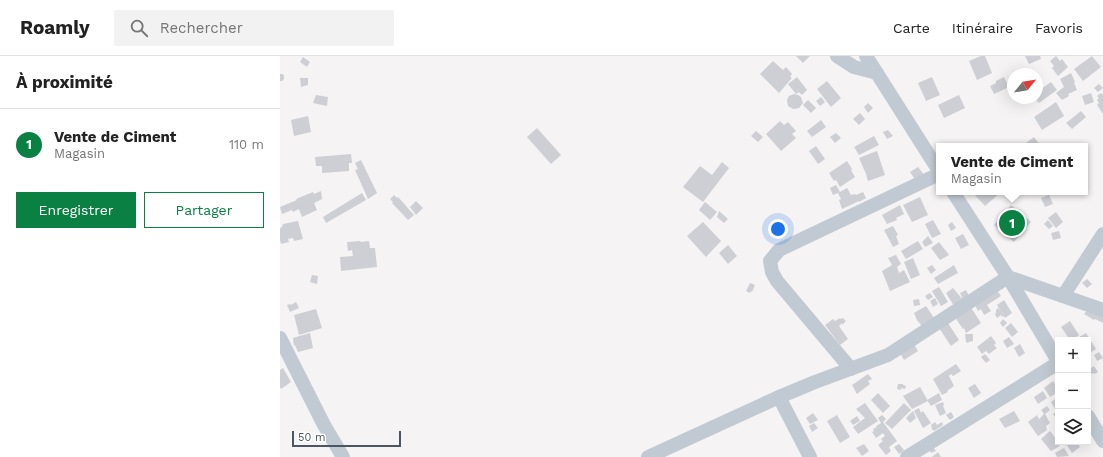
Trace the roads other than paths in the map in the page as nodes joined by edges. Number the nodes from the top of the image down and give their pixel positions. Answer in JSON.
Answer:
{"nodes":[{"id":1,"x":837,"y":56,"type":"edge"},
{"id":2,"x":866,"y":56,"type":"edge"},
{"id":3,"x":877,"y":73,"type":"junction"},
{"id":4,"x":936,"y":166,"type":"edge"},
{"id":5,"x":936,"y":175,"type":"edge"},
{"id":6,"x":955,"y":195,"type":"edge"},
{"id":7,"x":1103,"y":234,"type":"edge"},
{"id":8,"x":1008,"y":277,"type":"junction"},
{"id":9,"x":1063,"y":296,"type":"junction"},
{"id":10,"x":1103,"y":310,"type":"edge"},
{"id":11,"x":280,"y":338,"type":"edge"},
{"id":12,"x":1055,"y":357,"type":"edge"},
{"id":13,"x":1055,"y":364,"type":"edge"},
{"id":14,"x":851,"y":369,"type":"junction"},
{"id":15,"x":779,"y":397,"type":"junction"},
{"id":16,"x":1091,"y":421,"type":"edge"},
{"id":17,"x":1103,"y":441,"type":"edge"},
{"id":18,"x":343,"y":457,"type":"edge"},
{"id":19,"x":648,"y":457,"type":"edge"},
{"id":20,"x":810,"y":457,"type":"edge"},
{"id":21,"x":907,"y":457,"type":"edge"}],
"edges":[{"from":1,"to":3,"type":"street"},
{"from":2,"to":3,"type":"street"},
{"from":3,"to":4,"type":"street"},
{"from":5,"to":14,"type":"street"},
{"from":6,"to":8,"type":"street"},
{"from":7,"to":9,"type":"street"},
{"from":8,"to":9,"type":"street"},
{"from":8,"to":12,"type":"street"},
{"from":8,"to":14,"type":"street"},
{"from":9,"to":10,"type":"street"},
{"from":11,"to":18,"type":"street"},
{"from":13,"to":21,"type":"street"},
{"from":14,"to":15,"type":"street"},
{"from":15,"to":19,"type":"street"},
{"from":15,"to":20,"type":"street"},
{"from":16,"to":17,"type":"street"}]}
